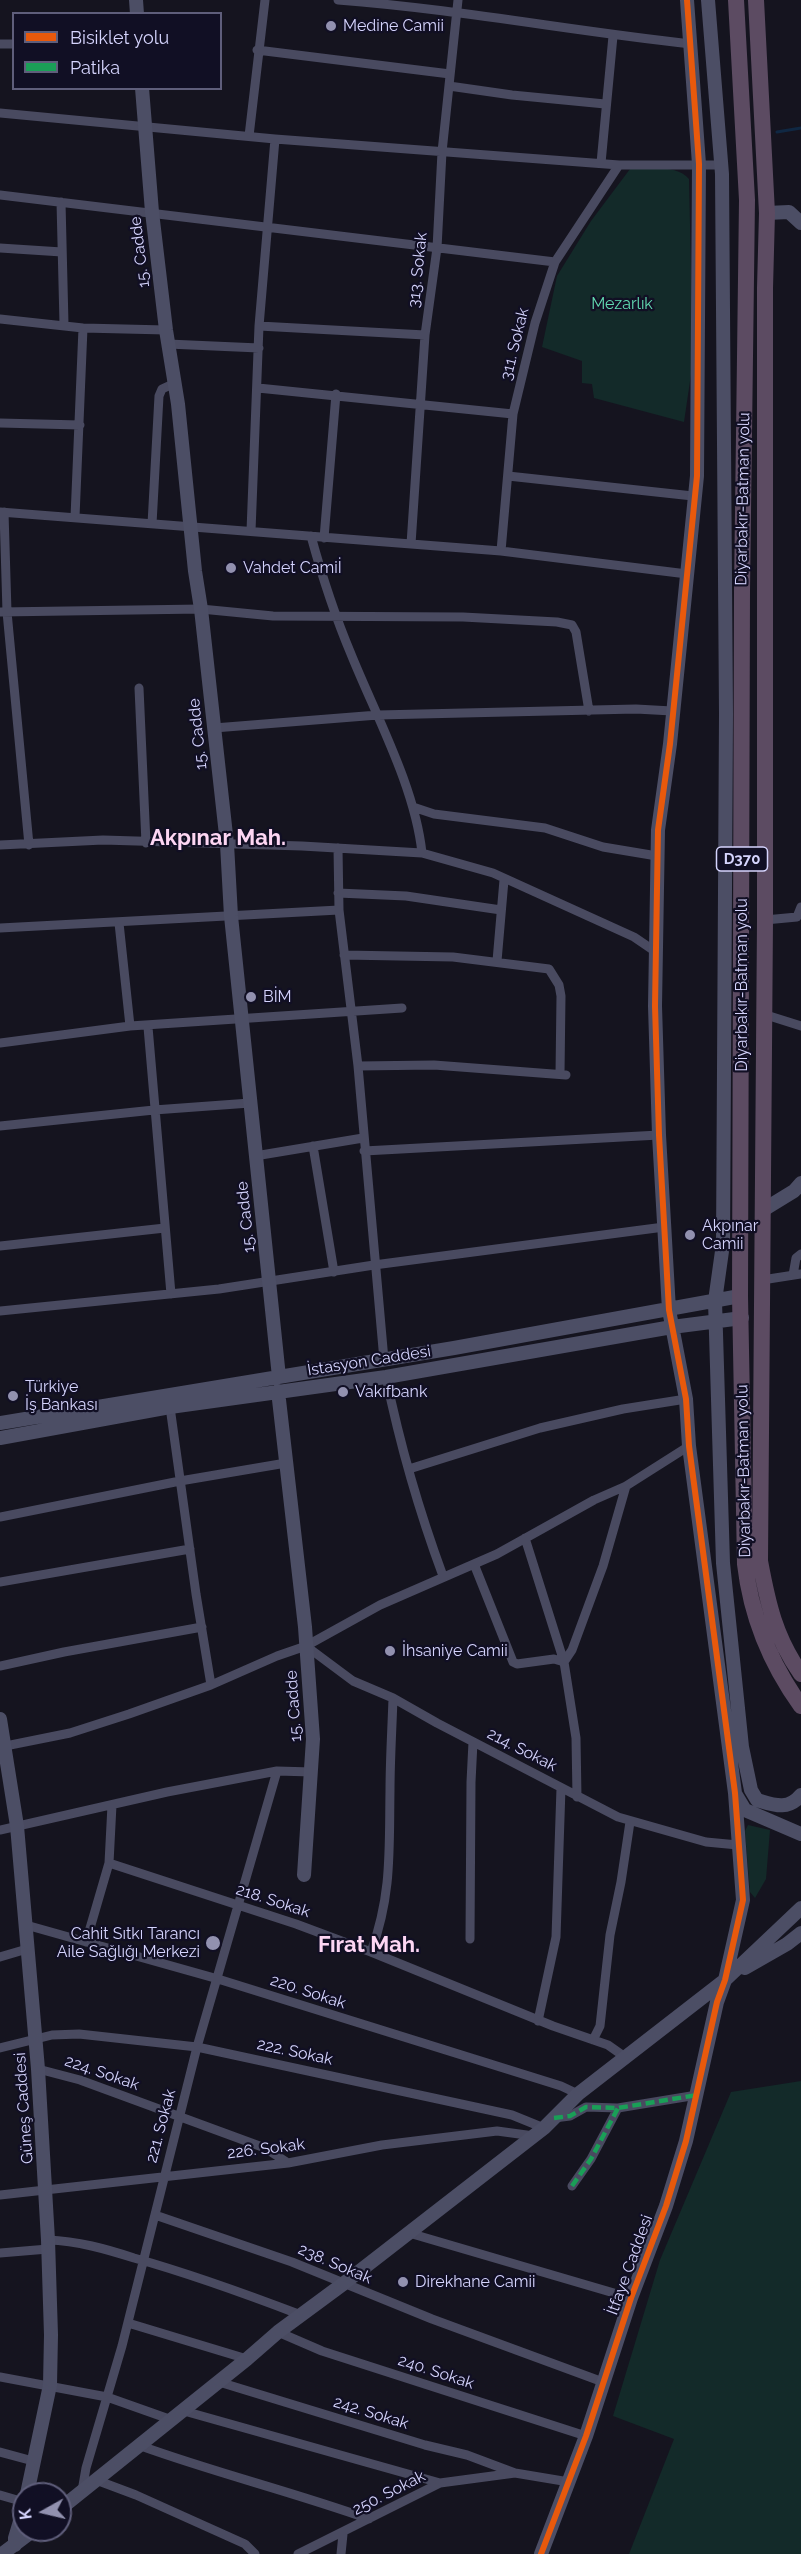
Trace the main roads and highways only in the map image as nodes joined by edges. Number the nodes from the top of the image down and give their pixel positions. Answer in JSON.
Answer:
{"nodes":[{"id":1,"x":736,"y":0,"type":"edge"},
{"id":2,"x":756,"y":0,"type":"edge"},
{"id":3,"x":801,"y":1674,"type":"edge"},
{"id":4,"x":801,"y":1706,"type":"edge"}],
"edges":[{"from":1,"to":4,"type":"highway","name":"Diyarbakır-Batman yolu","number":"D370"},
{"from":2,"to":3,"type":"highway","name":"Diyarbakır-Batman yolu","number":"D370"}]}
